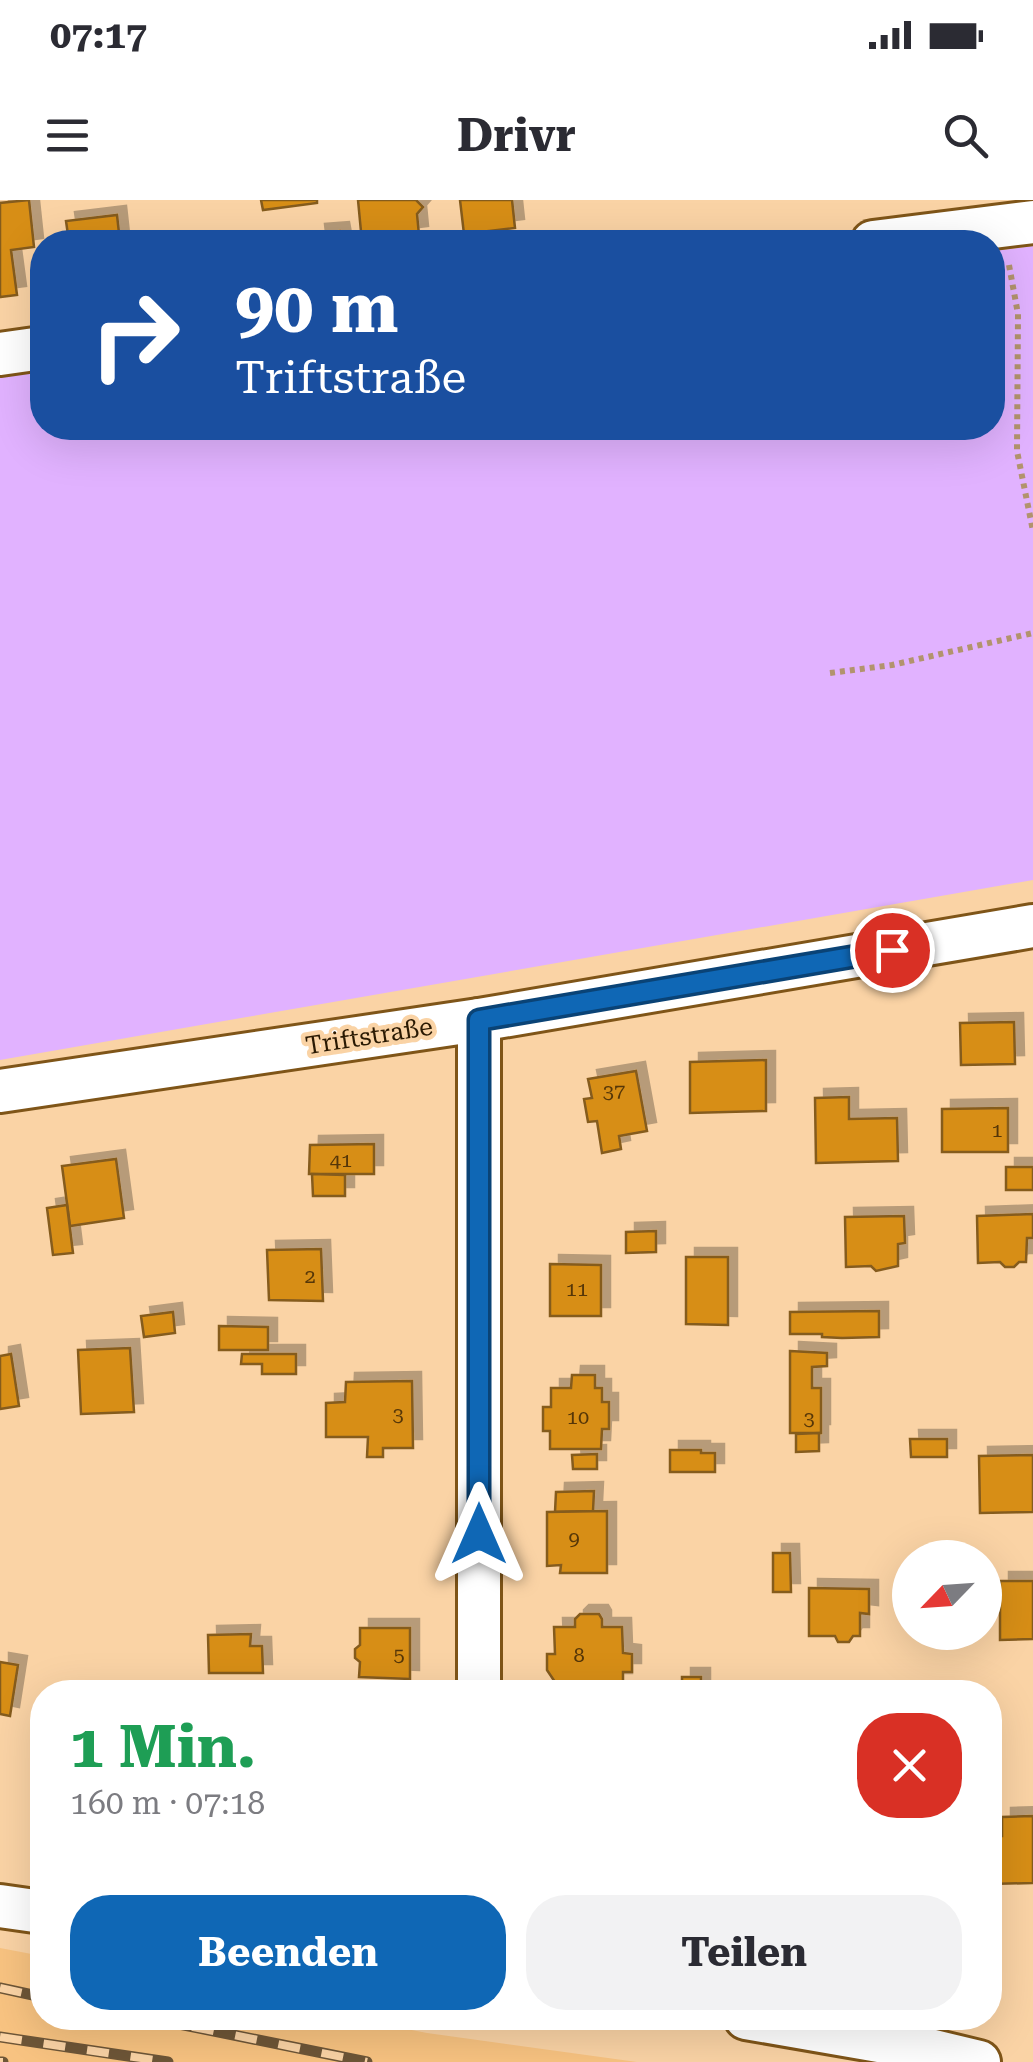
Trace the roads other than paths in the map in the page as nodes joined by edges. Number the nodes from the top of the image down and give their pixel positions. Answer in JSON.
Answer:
{"nodes":[{"id":1,"x":1012,"y":216,"type":"edge"},
{"id":2,"x":937,"y":230,"type":"edge"},
{"id":3,"x":30,"y":350,"type":"edge"},
{"id":4,"x":0,"y":354,"type":"edge"},
{"id":5,"x":1033,"y":926,"type":"edge"},
{"id":6,"x":479,"y":1020,"type":"junction"},
{"id":7,"x":0,"y":1091,"type":"edge"},
{"id":8,"x":479,"y":1680,"type":"edge"},
{"id":9,"x":0,"y":1906,"type":"edge"},
{"id":10,"x":30,"y":1910,"type":"edge"},
{"id":11,"x":815,"y":2030,"type":"edge"},
{"id":12,"x":979,"y":2062,"type":"edge"}],
"edges":[{"from":1,"to":2,"type":"street"},
{"from":3,"to":4,"type":"street"},
{"from":5,"to":6,"type":"street","name":"Triftstraße"},
{"from":6,"to":7,"type":"street","name":"Triftstraße"},
{"from":6,"to":8,"type":"street"},
{"from":9,"to":10,"type":"street"},
{"from":11,"to":12,"type":"street"}]}
